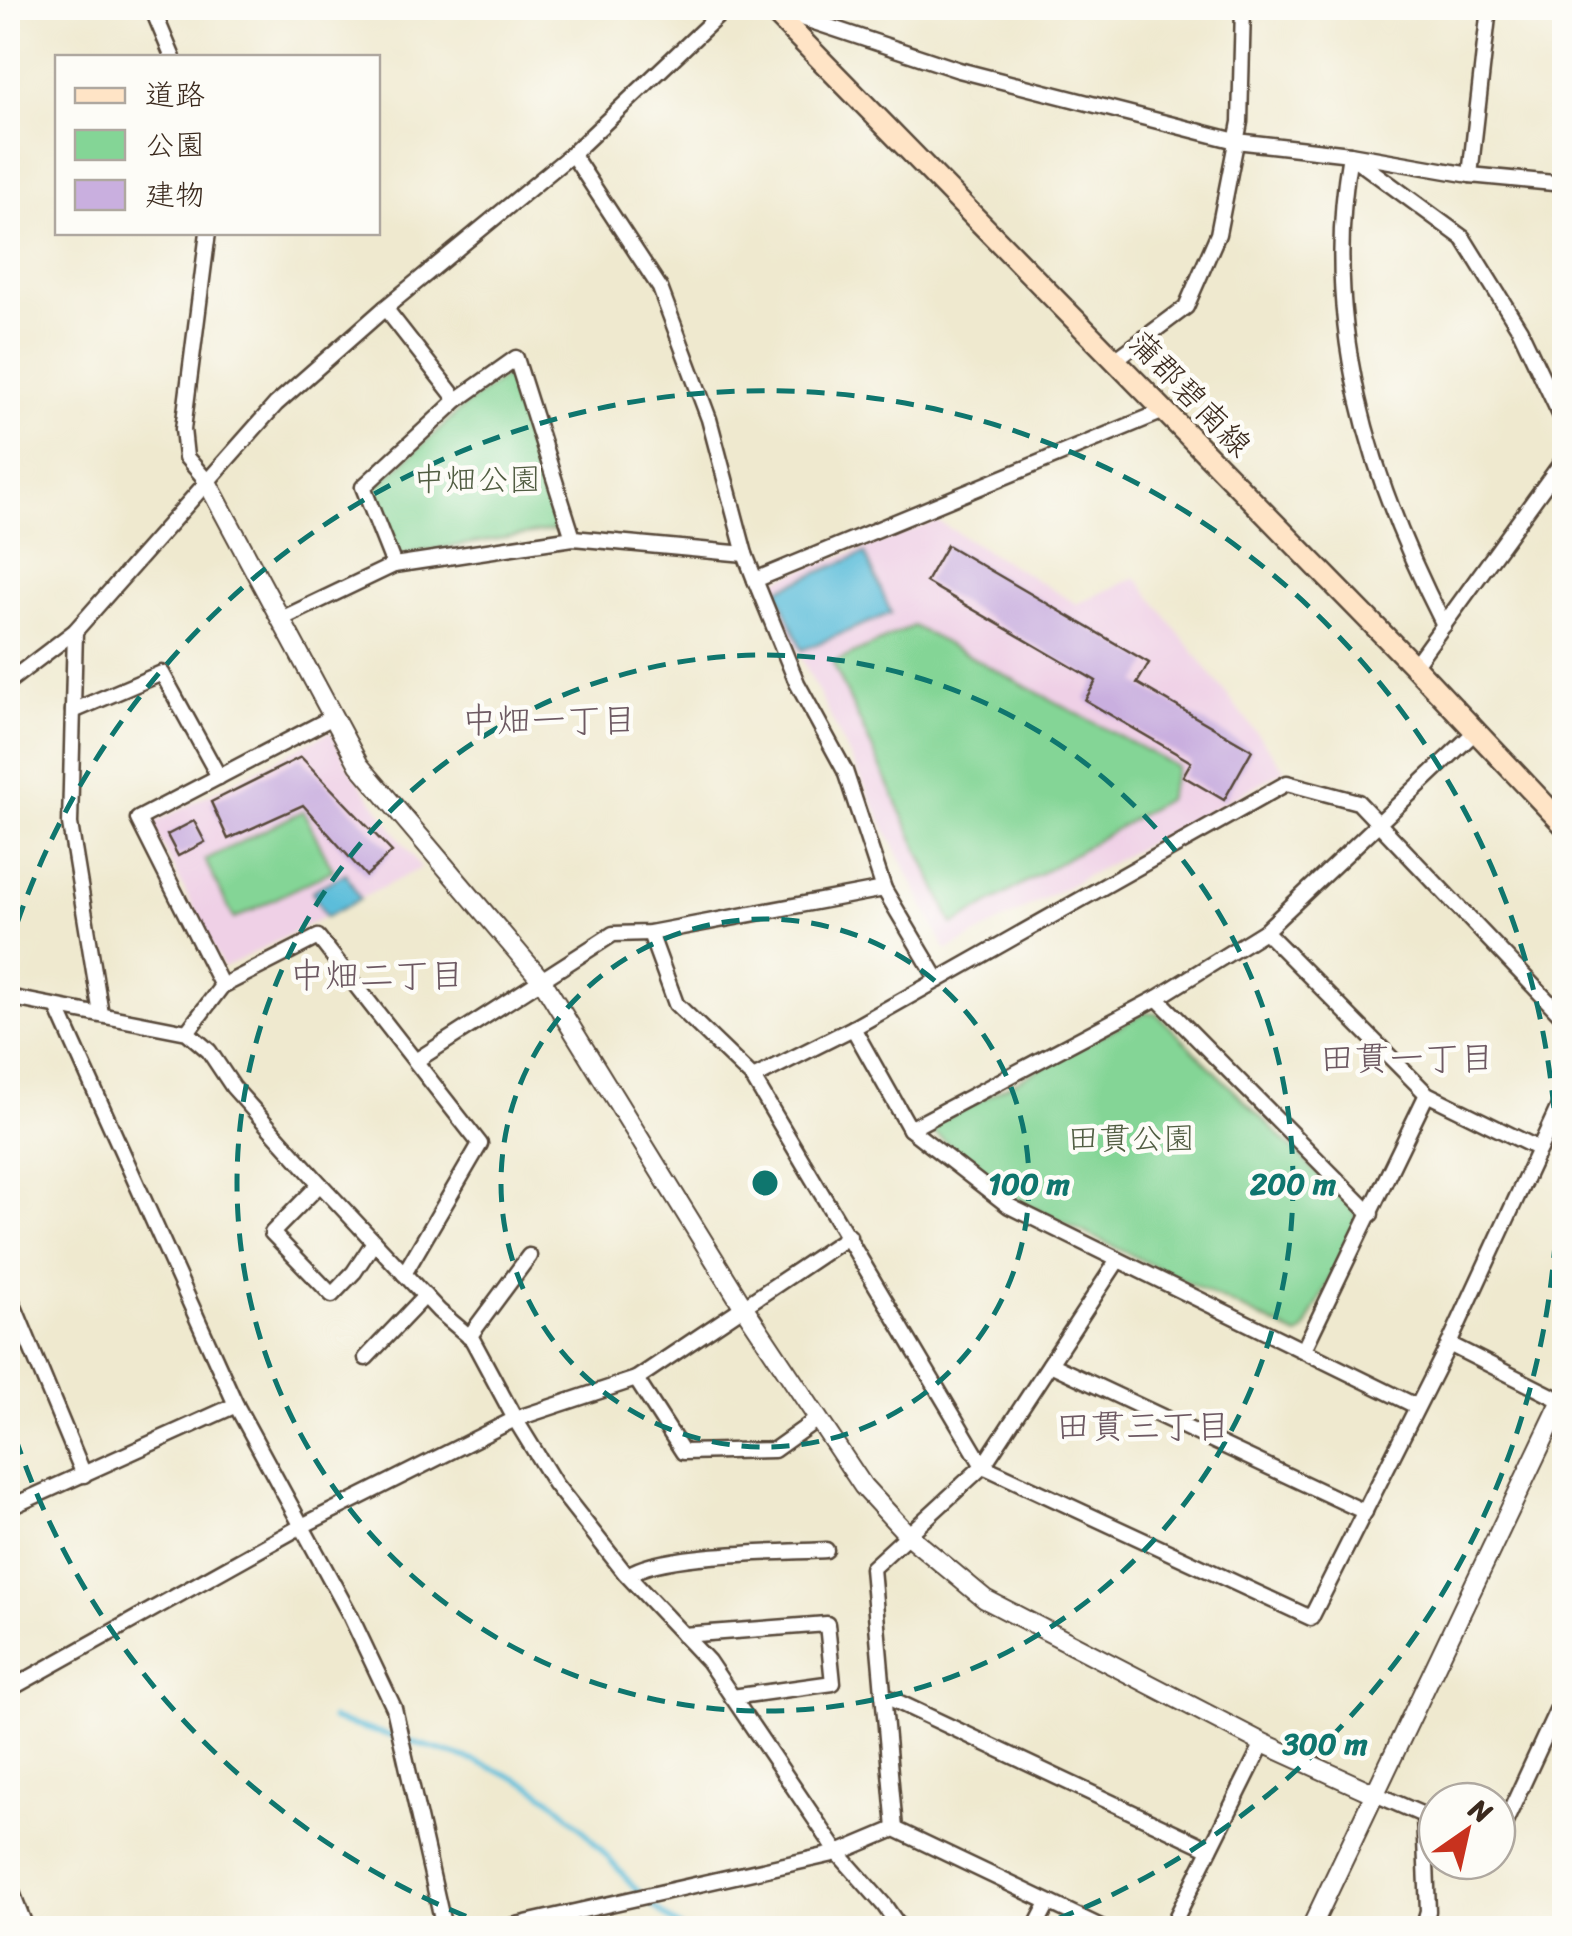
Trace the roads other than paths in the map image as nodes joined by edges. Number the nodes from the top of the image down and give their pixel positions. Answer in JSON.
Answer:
{"nodes":[{"id":1,"x":152,"y":8,"type":"edge"},
{"id":2,"x":726,"y":8,"type":"edge"},
{"id":3,"x":770,"y":8,"type":"edge"},
{"id":4,"x":1242,"y":8,"type":"edge"},
{"id":5,"x":1490,"y":8,"type":"edge"},
{"id":6,"x":172,"y":55,"type":"edge"},
{"id":7,"x":1236,"y":142,"type":"junction"},
{"id":8,"x":572,"y":154,"type":"junction"},
{"id":9,"x":1350,"y":154,"type":"junction"},
{"id":10,"x":1470,"y":176,"type":"junction"},
{"id":11,"x":1564,"y":184,"type":"edge"},
{"id":12,"x":208,"y":235,"type":"edge"},
{"id":13,"x":385,"y":308,"type":"junction"},
{"id":14,"x":1115,"y":360,"type":"junction"},
{"id":15,"x":457,"y":400,"type":"junction"},
{"id":16,"x":1164,"y":411,"type":"junction"},
{"id":17,"x":1564,"y":423,"type":"edge"},
{"id":18,"x":1564,"y":459,"type":"edge"},
{"id":19,"x":206,"y":480,"type":"junction"},
{"id":20,"x":573,"y":538,"type":"junction"},
{"id":21,"x":745,"y":554,"type":"junction"},
{"id":22,"x":394,"y":565,"type":"junction"},
{"id":23,"x":755,"y":580,"type":"junction"},
{"id":24,"x":281,"y":619,"type":"junction"},
{"id":25,"x":1444,"y":625,"type":"junction"},
{"id":26,"x":75,"y":631,"type":"junction"},
{"id":27,"x":1414,"y":666,"type":"junction"},
{"id":28,"x":8,"y":682,"type":"edge"},
{"id":29,"x":73,"y":711,"type":"junction"},
{"id":30,"x":333,"y":717,"type":"junction"},
{"id":31,"x":1476,"y":731,"type":"junction"},
{"id":32,"x":218,"y":777,"type":"junction"},
{"id":33,"x":1378,"y":822,"type":"junction"},
{"id":34,"x":1564,"y":825,"type":"edge"},
{"id":35,"x":884,"y":889,"type":"junction"},
{"id":36,"x":1266,"y":930,"type":"junction"},
{"id":37,"x":650,"y":933,"type":"junction"},
{"id":38,"x":938,"y":980,"type":"junction"},
{"id":39,"x":544,"y":982,"type":"junction"},
{"id":40,"x":222,"y":986,"type":"junction"},
{"id":41,"x":8,"y":997,"type":"edge"},
{"id":42,"x":1156,"y":998,"type":"junction"},
{"id":43,"x":58,"y":1009,"type":"junction"},
{"id":44,"x":101,"y":1014,"type":"junction"},
{"id":45,"x":1564,"y":1018,"type":"edge"},
{"id":46,"x":853,"y":1028,"type":"junction"},
{"id":47,"x":187,"y":1032,"type":"junction"},
{"id":48,"x":417,"y":1060,"type":"junction"},
{"id":49,"x":753,"y":1078,"type":"junction"},
{"id":50,"x":1427,"y":1094,"type":"junction"},
{"id":51,"x":1564,"y":1096,"type":"edge"},
{"id":52,"x":910,"y":1129,"type":"junction"},
{"id":53,"x":1539,"y":1149,"type":"junction"},
{"id":54,"x":320,"y":1184,"type":"junction"},
{"id":55,"x":1370,"y":1214,"type":"junction"},
{"id":56,"x":850,"y":1236,"type":"junction"},
{"id":57,"x":374,"y":1242,"type":"junction"},
{"id":58,"x":529,"y":1256,"type":"dead end"},
{"id":59,"x":1118,"y":1260,"type":"junction"},
{"id":60,"x":404,"y":1274,"type":"junction"},
{"id":61,"x":8,"y":1292,"type":"edge"},
{"id":62,"x":425,"y":1296,"type":"junction"},
{"id":63,"x":743,"y":1306,"type":"junction"},
{"id":64,"x":469,"y":1337,"type":"junction"},
{"id":65,"x":1449,"y":1344,"type":"junction"},
{"id":66,"x":1304,"y":1349,"type":"junction"},
{"id":67,"x":366,"y":1358,"type":"dead end"},
{"id":68,"x":1050,"y":1364,"type":"junction"},
{"id":69,"x":636,"y":1379,"type":"junction"},
{"id":70,"x":1564,"y":1399,"type":"edge"},
{"id":71,"x":236,"y":1405,"type":"junction"},
{"id":72,"x":1416,"y":1406,"type":"junction"},
{"id":73,"x":515,"y":1419,"type":"junction"},
{"id":74,"x":816,"y":1420,"type":"junction"},
{"id":75,"x":984,"y":1466,"type":"junction"},
{"id":76,"x":84,"y":1475,"type":"junction"},
{"id":77,"x":8,"y":1508,"type":"edge"},
{"id":78,"x":1365,"y":1512,"type":"junction"},
{"id":79,"x":300,"y":1527,"type":"junction"},
{"id":80,"x":909,"y":1536,"type":"junction"},
{"id":81,"x":826,"y":1550,"type":"dead end"},
{"id":82,"x":628,"y":1576,"type":"junction"},
{"id":83,"x":684,"y":1635,"type":"junction"},
{"id":84,"x":8,"y":1690,"type":"edge"},
{"id":85,"x":883,"y":1695,"type":"junction"},
{"id":86,"x":1564,"y":1695,"type":"edge"},
{"id":87,"x":732,"y":1697,"type":"junction"},
{"id":88,"x":1262,"y":1743,"type":"junction"},
{"id":89,"x":1374,"y":1793,"type":"junction"},
{"id":90,"x":1517,"y":1797,"type":"edge"},
{"id":91,"x":1417,"y":1812,"type":"edge"},
{"id":92,"x":895,"y":1829,"type":"junction"},
{"id":93,"x":1210,"y":1849,"type":"junction"},
{"id":94,"x":838,"y":1853,"type":"junction"},
{"id":95,"x":1429,"y":1881,"type":"edge"},
{"id":96,"x":8,"y":1882,"type":"edge"},
{"id":97,"x":1048,"y":1902,"type":"junction"},
{"id":98,"x":26,"y":1928,"type":"edge"},
{"id":99,"x":444,"y":1928,"type":"edge"},
{"id":100,"x":504,"y":1928,"type":"edge"},
{"id":101,"x":900,"y":1928,"type":"edge"},
{"id":102,"x":1036,"y":1928,"type":"edge"},
{"id":103,"x":1103,"y":1928,"type":"edge"},
{"id":104,"x":1171,"y":1928,"type":"edge"},
{"id":105,"x":1311,"y":1928,"type":"edge"},
{"id":106,"x":1423,"y":1928,"type":"edge"}],
"edges":[{"from":1,"to":6,"type":"street"},
{"from":2,"to":8,"type":"street"},
{"from":3,"to":7,"type":"street"},
{"from":3,"to":14,"type":"main road","name":"蒲郡碧南線"},
{"from":4,"to":7,"type":"street"},
{"from":5,"to":10,"type":"street"},
{"from":7,"to":9,"type":"street"},
{"from":7,"to":14,"type":"street"},
{"from":8,"to":13,"type":"street"},
{"from":8,"to":21,"type":"street"},
{"from":9,"to":10,"type":"street"},
{"from":9,"to":17,"type":"street"},
{"from":9,"to":25,"type":"street"},
{"from":10,"to":11,"type":"street"},
{"from":12,"to":19,"type":"street"},
{"from":13,"to":15,"type":"street"},
{"from":13,"to":19,"type":"street"},
{"from":14,"to":16,"type":"main road","name":"蒲郡碧南線"},
{"from":15,"to":20,"type":"street"},
{"from":15,"to":22,"type":"street"},
{"from":16,"to":23,"type":"street"},
{"from":16,"to":27,"type":"main road","name":"蒲郡碧南線"},
{"from":18,"to":25,"type":"street"},
{"from":19,"to":24,"type":"street"},
{"from":19,"to":26,"type":"street"},
{"from":20,"to":21,"type":"street"},
{"from":20,"to":22,"type":"street"},
{"from":21,"to":23,"type":"street"},
{"from":22,"to":24,"type":"street"},
{"from":23,"to":35,"type":"street"},
{"from":24,"to":30,"type":"street"},
{"from":25,"to":27,"type":"street"},
{"from":26,"to":28,"type":"street"},
{"from":26,"to":29,"type":"street"},
{"from":27,"to":31,"type":"main road","name":"蒲郡碧南線"},
{"from":29,"to":32,"type":"street"},
{"from":29,"to":44,"type":"street"},
{"from":30,"to":32,"type":"street"},
{"from":30,"to":39,"type":"street"},
{"from":31,"to":33,"type":"street"},
{"from":31,"to":34,"type":"main road","name":"蒲郡碧南線"},
{"from":32,"to":40,"type":"street"},
{"from":33,"to":36,"type":"street"},
{"from":33,"to":38,"type":"street"},
{"from":33,"to":45,"type":"street"},
{"from":35,"to":37,"type":"street"},
{"from":35,"to":38,"type":"street"},
{"from":36,"to":42,"type":"street"},
{"from":36,"to":50,"type":"street"},
{"from":37,"to":39,"type":"street"},
{"from":37,"to":49,"type":"street"},
{"from":38,"to":46,"type":"street"},
{"from":39,"to":48,"type":"street"},
{"from":39,"to":63,"type":"street"},
{"from":40,"to":47,"type":"street"},
{"from":40,"to":48,"type":"street"},
{"from":41,"to":43,"type":"street"},
{"from":42,"to":52,"type":"street"},
{"from":42,"to":55,"type":"street"},
{"from":43,"to":44,"type":"street"},
{"from":43,"to":71,"type":"street"},
{"from":44,"to":47,"type":"street"},
{"from":46,"to":49,"type":"street"},
{"from":46,"to":52,"type":"street"},
{"from":47,"to":54,"type":"street"},
{"from":48,"to":60,"type":"street"},
{"from":49,"to":56,"type":"street"},
{"from":50,"to":53,"type":"street"},
{"from":50,"to":55,"type":"street"},
{"from":51,"to":53,"type":"street"},
{"from":52,"to":59,"type":"street"},
{"from":53,"to":65,"type":"street"},
{"from":54,"to":57,"type":"street"},
{"from":54,"to":57,"type":"street"},
{"from":55,"to":66,"type":"street"},
{"from":56,"to":63,"type":"street"},
{"from":56,"to":75,"type":"street"},
{"from":57,"to":60,"type":"street"},
{"from":58,"to":64,"type":"street"},
{"from":59,"to":66,"type":"street"},
{"from":59,"to":68,"type":"street"},
{"from":60,"to":62,"type":"street"},
{"from":61,"to":76,"type":"street"},
{"from":62,"to":64,"type":"street"},
{"from":62,"to":67,"type":"street"},
{"from":63,"to":69,"type":"street"},
{"from":63,"to":74,"type":"street"},
{"from":64,"to":73,"type":"street"},
{"from":65,"to":70,"type":"street"},
{"from":65,"to":72,"type":"street"},
{"from":66,"to":72,"type":"street"},
{"from":68,"to":75,"type":"street"},
{"from":68,"to":78,"type":"street"},
{"from":69,"to":73,"type":"street"},
{"from":69,"to":74,"type":"street"},
{"from":70,"to":89,"type":"street"},
{"from":71,"to":76,"type":"street"},
{"from":71,"to":79,"type":"street"},
{"from":72,"to":78,"type":"street"},
{"from":73,"to":79,"type":"street"},
{"from":73,"to":82,"type":"street"},
{"from":74,"to":80,"type":"street"},
{"from":75,"to":78,"type":"street"},
{"from":75,"to":80,"type":"street"},
{"from":76,"to":77,"type":"street"},
{"from":79,"to":84,"type":"street"},
{"from":79,"to":99,"type":"street"},
{"from":80,"to":85,"type":"street"},
{"from":80,"to":88,"type":"street"},
{"from":81,"to":82,"type":"street"},
{"from":82,"to":83,"type":"street"},
{"from":83,"to":87,"type":"street"},
{"from":83,"to":87,"type":"street"},
{"from":85,"to":92,"type":"street"},
{"from":85,"to":93,"type":"street"},
{"from":86,"to":90,"type":"street"},
{"from":87,"to":94,"type":"street"},
{"from":88,"to":89,"type":"street"},
{"from":88,"to":93,"type":"street"},
{"from":89,"to":91,"type":"street"},
{"from":89,"to":105,"type":"street"},
{"from":92,"to":94,"type":"street"},
{"from":92,"to":97,"type":"street"},
{"from":93,"to":104,"type":"street"},
{"from":94,"to":100,"type":"street"},
{"from":94,"to":101,"type":"street"},
{"from":95,"to":106,"type":"street"},
{"from":96,"to":98,"type":"street"},
{"from":97,"to":102,"type":"street"},
{"from":97,"to":103,"type":"street"}]}
